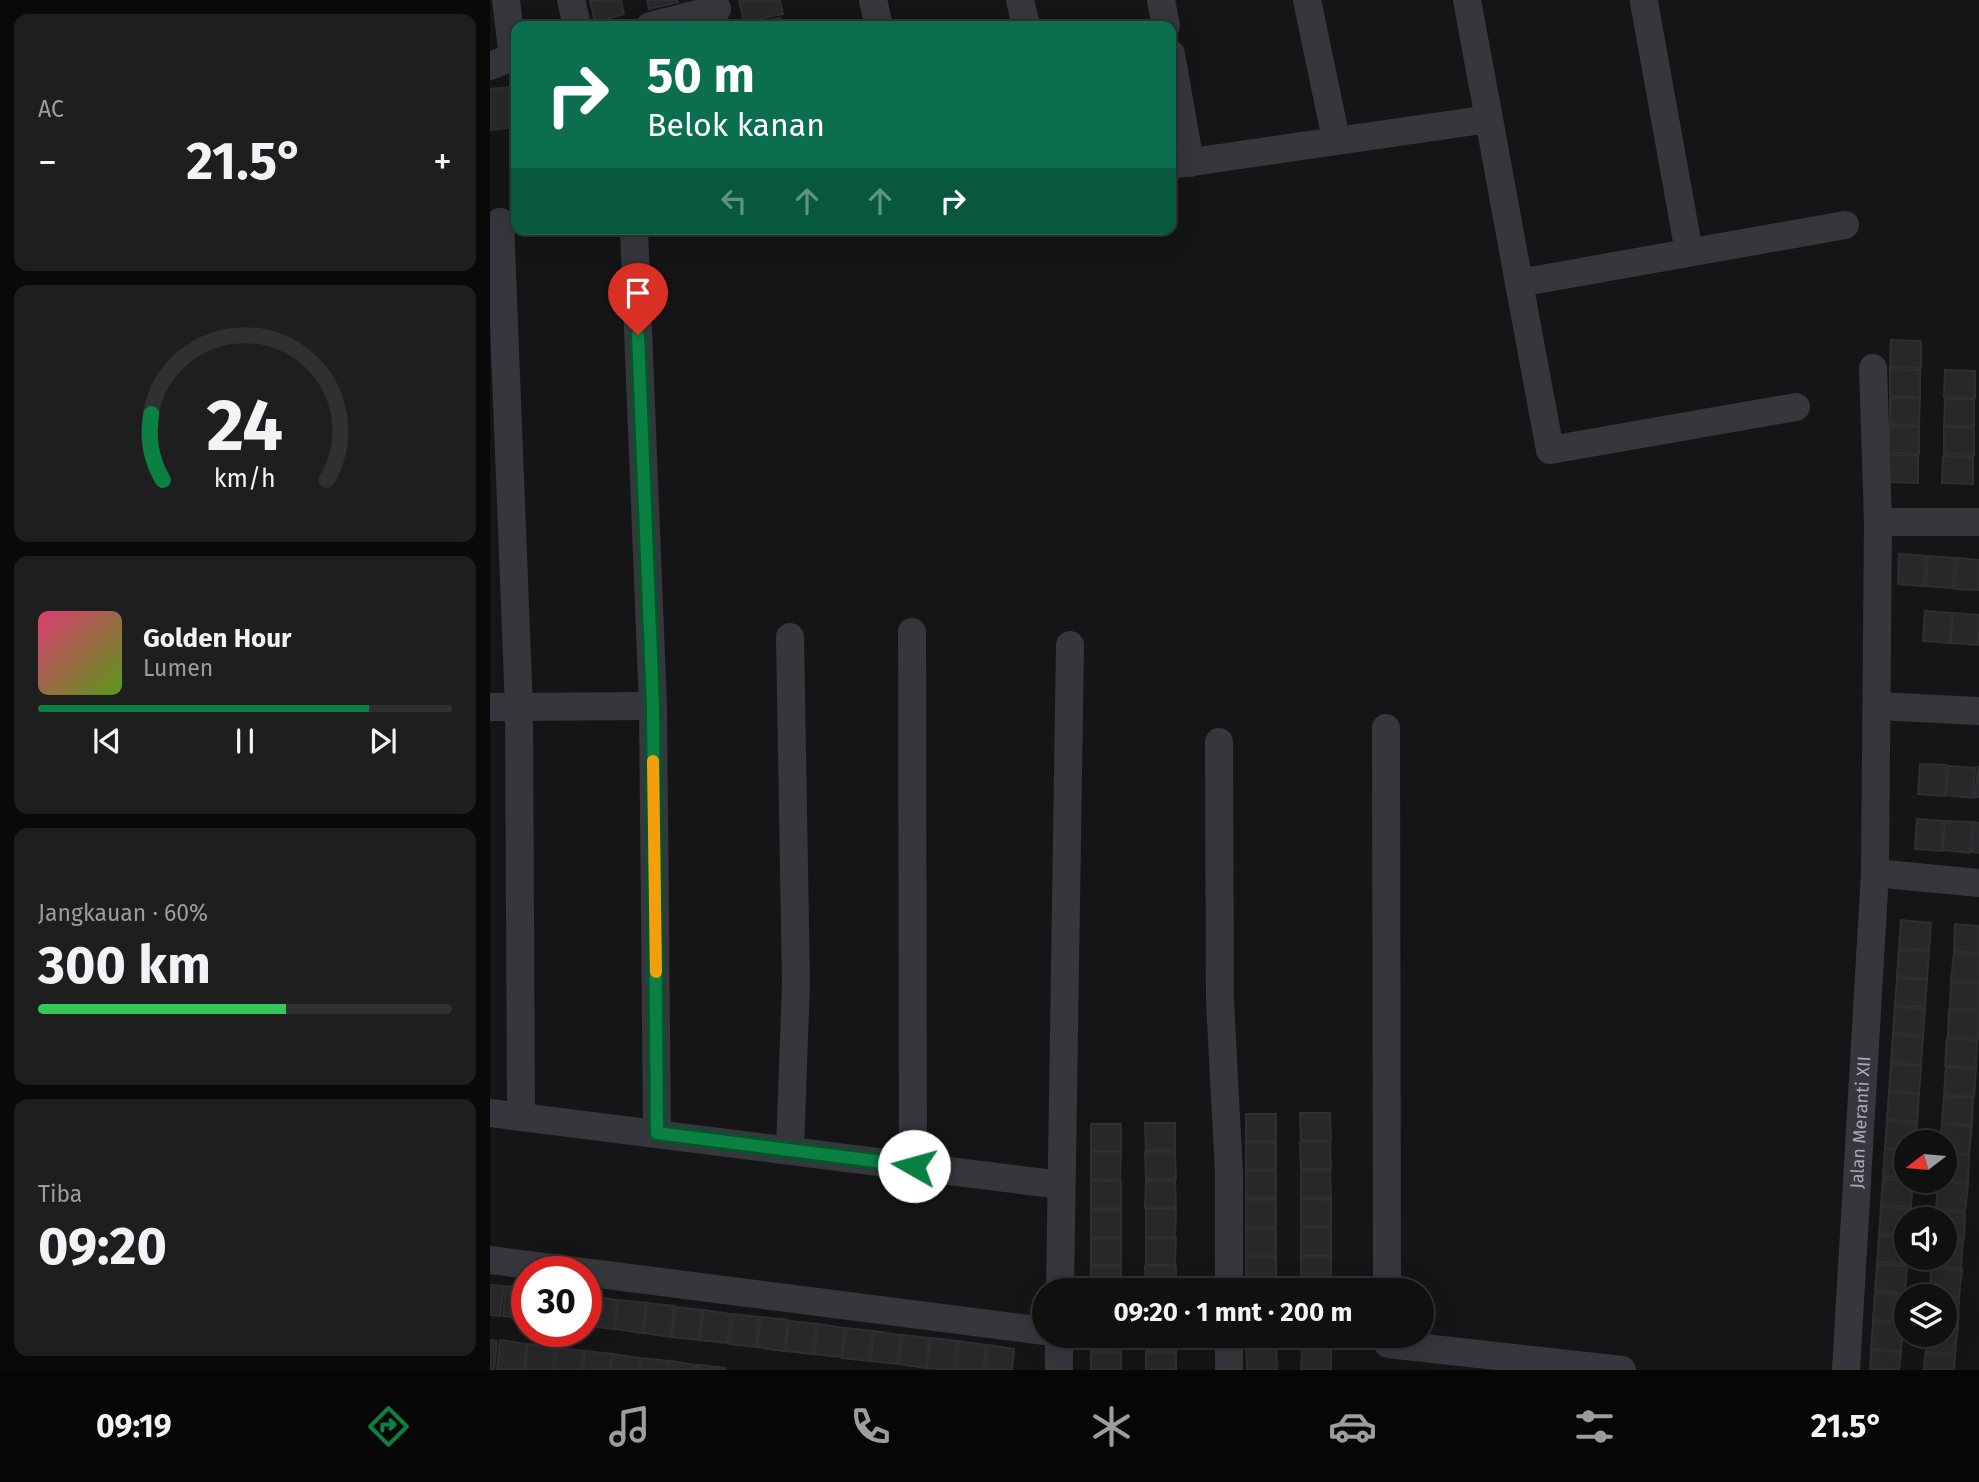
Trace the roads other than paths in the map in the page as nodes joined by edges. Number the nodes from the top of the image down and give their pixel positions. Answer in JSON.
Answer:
{"nodes":[{"id":1,"x":506,"y":0,"type":"edge"},
{"id":2,"x":571,"y":0,"type":"edge"},
{"id":3,"x":873,"y":0,"type":"edge"},
{"id":4,"x":1020,"y":0,"type":"edge"},
{"id":5,"x":1161,"y":0,"type":"edge"},
{"id":6,"x":1307,"y":0,"type":"edge"},
{"id":7,"x":1467,"y":0,"type":"edge"},
{"id":8,"x":1644,"y":2,"type":"dead end"},
{"id":9,"x":718,"y":12,"type":"edge"},
{"id":10,"x":576,"y":21,"type":"edge"},
{"id":11,"x":674,"y":21,"type":"edge"},
{"id":12,"x":878,"y":21,"type":"edge"},
{"id":13,"x":1025,"y":21,"type":"edge"},
{"id":14,"x":1165,"y":21,"type":"edge"},
{"id":15,"x":507,"y":60,"type":"edge"},
{"id":16,"x":1176,"y":115,"type":"edge"},
{"id":17,"x":1489,"y":119,"type":"junction"},
{"id":18,"x":1336,"y":139,"type":"junction"},
{"id":19,"x":1180,"y":164,"type":"edge"},
{"id":20,"x":502,"y":222,"type":"edge"},
{"id":21,"x":1845,"y":225,"type":"dead end"},
{"id":22,"x":634,"y":235,"type":"edge"},
{"id":23,"x":1689,"y":253,"type":"junction"},
{"id":24,"x":1519,"y":283,"type":"junction"},
{"id":25,"x":1873,"y":368,"type":"dead end"},
{"id":26,"x":1796,"y":407,"type":"dead end"},
{"id":27,"x":1878,"y":522,"type":"junction"},
{"id":28,"x":1979,"y":522,"type":"edge"},
{"id":29,"x":912,"y":632,"type":"dead end"},
{"id":30,"x":790,"y":637,"type":"dead end"},
{"id":31,"x":1070,"y":645,"type":"dead end"},
{"id":32,"x":653,"y":706,"type":"junction"},
{"id":33,"x":1878,"y":706,"type":"junction"},
{"id":34,"x":490,"y":707,"type":"edge"},
{"id":35,"x":519,"y":708,"type":"junction"},
{"id":36,"x":1979,"y":711,"type":"edge"},
{"id":37,"x":1386,"y":728,"type":"dead end"},
{"id":38,"x":1219,"y":742,"type":"dead end"},
{"id":39,"x":1875,"y":873,"type":"junction"},
{"id":40,"x":1979,"y":883,"type":"edge"},
{"id":41,"x":490,"y":1113,"type":"edge"},
{"id":42,"x":521,"y":1116,"type":"junction"},
{"id":43,"x":657,"y":1133,"type":"junction"},
{"id":44,"x":790,"y":1150,"type":"junction"},
{"id":45,"x":914,"y":1166,"type":"junction"},
{"id":46,"x":1061,"y":1185,"type":"junction"},
{"id":47,"x":490,"y":1260,"type":"edge"},
{"id":48,"x":1060,"y":1278,"type":"edge"},
{"id":49,"x":1230,"y":1278,"type":"edge"},
{"id":50,"x":1387,"y":1278,"type":"edge"},
{"id":51,"x":1032,"y":1329,"type":"edge"},
{"id":52,"x":1059,"y":1348,"type":"edge"},
{"id":53,"x":1230,"y":1348,"type":"edge"},
{"id":54,"x":1388,"y":1350,"type":"edge"},
{"id":55,"x":1059,"y":1370,"type":"edge"},
{"id":56,"x":1230,"y":1370,"type":"edge"},
{"id":57,"x":1622,"y":1370,"type":"edge"},
{"id":58,"x":1846,"y":1370,"type":"edge"}],
"edges":[{"from":1,"to":15,"type":"street"},
{"from":2,"to":10,"type":"street"},
{"from":3,"to":12,"type":"street"},
{"from":4,"to":13,"type":"street"},
{"from":5,"to":14,"type":"street"},
{"from":6,"to":18,"type":"street"},
{"from":7,"to":17,"type":"street"},
{"from":8,"to":23,"type":"street"},
{"from":9,"to":11,"type":"street"},
{"from":16,"to":19,"type":"street"},
{"from":17,"to":18,"type":"street"},
{"from":17,"to":24,"type":"street"},
{"from":18,"to":19,"type":"street"},
{"from":20,"to":35,"type":"street"},
{"from":21,"to":23,"type":"street"},
{"from":22,"to":32,"type":"street"},
{"from":23,"to":24,"type":"street"},
{"from":24,"to":26,"type":"street"},
{"from":25,"to":27,"type":"street","name":"Jalan Meranti XII"},
{"from":27,"to":28,"type":"street"},
{"from":27,"to":33,"type":"street","name":"Jalan Meranti XII"},
{"from":29,"to":45,"type":"street"},
{"from":30,"to":44,"type":"street"},
{"from":31,"to":46,"type":"street"},
{"from":32,"to":35,"type":"street"},
{"from":32,"to":43,"type":"street"},
{"from":33,"to":36,"type":"street"},
{"from":33,"to":39,"type":"street","name":"Jalan Meranti XII"},
{"from":34,"to":35,"type":"street"},
{"from":35,"to":42,"type":"street"},
{"from":37,"to":50,"type":"street"},
{"from":38,"to":49,"type":"street"},
{"from":39,"to":40,"type":"street"},
{"from":39,"to":58,"type":"street","name":"Jalan Meranti XII"},
{"from":41,"to":42,"type":"street"},
{"from":42,"to":43,"type":"street"},
{"from":43,"to":44,"type":"street"},
{"from":44,"to":45,"type":"street"},
{"from":45,"to":46,"type":"street"},
{"from":46,"to":48,"type":"street"},
{"from":47,"to":51,"type":"street"},
{"from":52,"to":55,"type":"street"},
{"from":53,"to":56,"type":"street"},
{"from":54,"to":57,"type":"street"}]}
